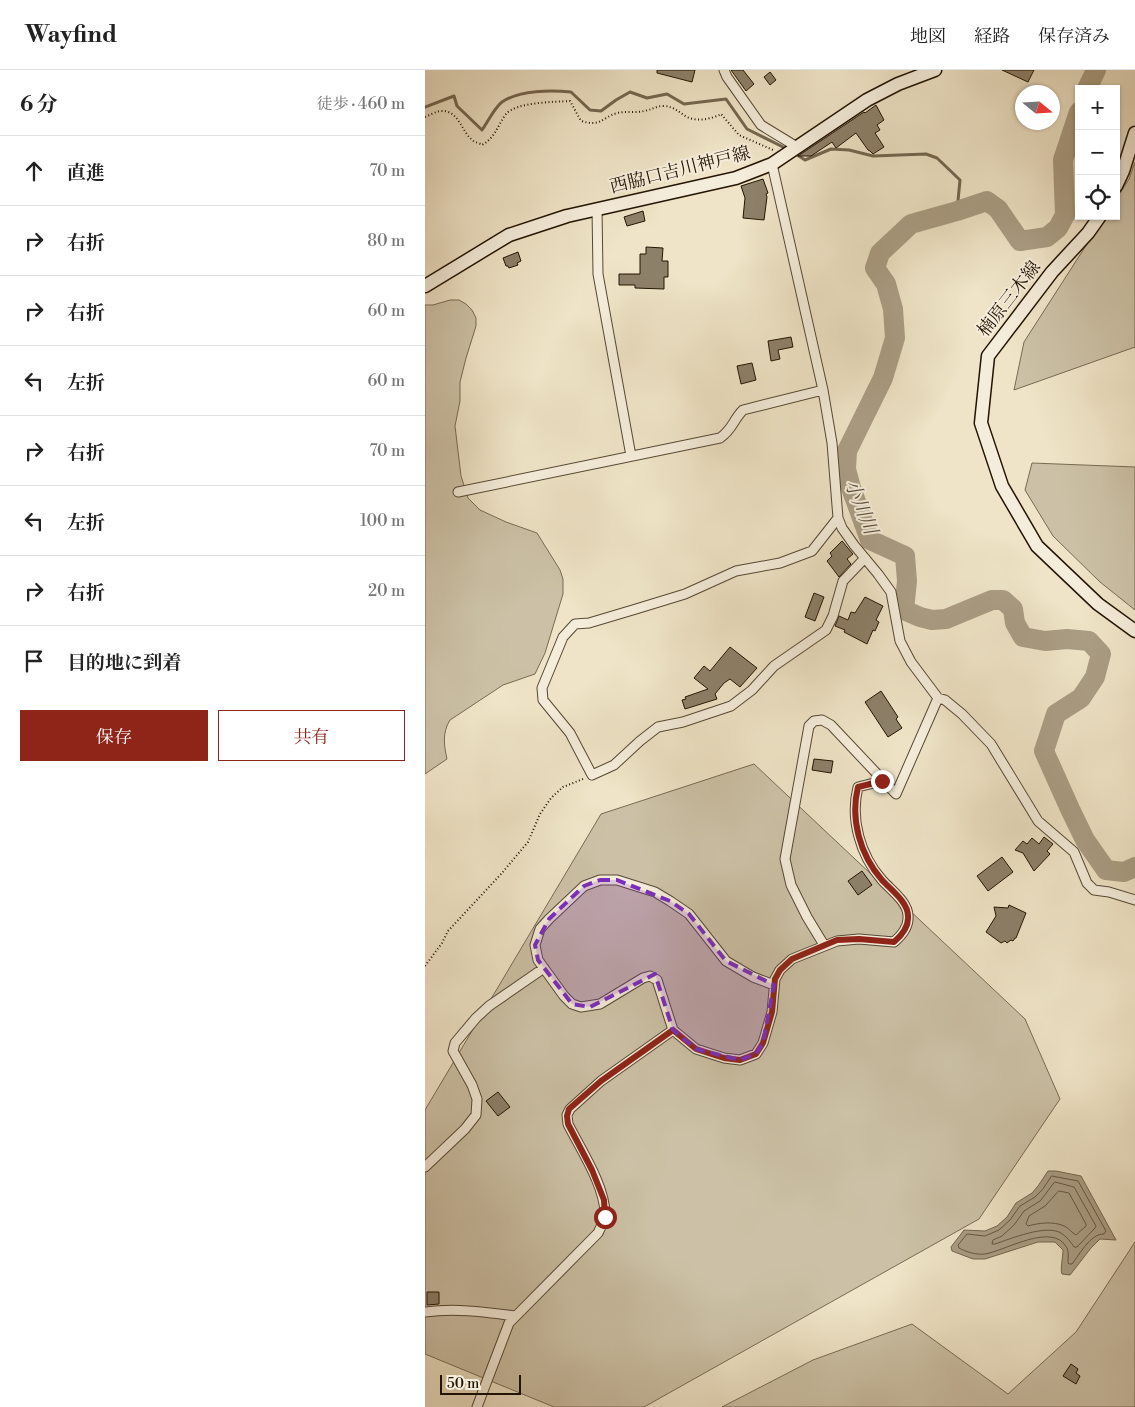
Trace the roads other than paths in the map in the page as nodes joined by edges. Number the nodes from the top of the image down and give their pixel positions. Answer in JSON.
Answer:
{"nodes":[{"id":1,"x":724,"y":70,"type":"edge"},
{"id":2,"x":935,"y":70,"type":"edge"},
{"id":3,"x":1135,"y":133,"type":"edge"},
{"id":4,"x":797,"y":147,"type":"junction"},
{"id":5,"x":772,"y":164,"type":"junction"},
{"id":6,"x":1120,"y":178,"type":"edge"},
{"id":7,"x":597,"y":209,"type":"junction"},
{"id":8,"x":1097,"y":220,"type":"edge"},
{"id":9,"x":425,"y":286,"type":"edge"},
{"id":10,"x":823,"y":390,"type":"junction"},
{"id":11,"x":631,"y":456,"type":"junction"},
{"id":12,"x":458,"y":492,"type":"dead end"},
{"id":13,"x":838,"y":518,"type":"junction"},
{"id":14,"x":865,"y":558,"type":"junction"},
{"id":15,"x":1135,"y":631,"type":"edge"},
{"id":16,"x":938,"y":698,"type":"junction"},
{"id":17,"x":882,"y":781,"type":"junction"},
{"id":18,"x":1135,"y":900,"type":"edge"},
{"id":19,"x":825,"y":945,"type":"junction"},
{"id":20,"x":544,"y":968,"type":"junction"},
{"id":21,"x":774,"y":985,"type":"junction"},
{"id":22,"x":673,"y":1030,"type":"junction"},
{"id":23,"x":425,"y":1167,"type":"edge"},
{"id":24,"x":425,"y":1312,"type":"edge"},
{"id":25,"x":515,"y":1316,"type":"junction"},
{"id":26,"x":477,"y":1407,"type":"edge"}],
"edges":[{"from":1,"to":4,"type":"street"},
{"from":2,"to":4,"type":"main road","name":"西脇口吉川神戸線"},
{"from":3,"to":6,"type":"main road"},
{"from":4,"to":5,"type":"main road","name":"西脇口吉川神戸線"},
{"from":5,"to":7,"type":"main road","name":"西脇口吉川神戸線"},
{"from":5,"to":10,"type":"street"},
{"from":7,"to":9,"type":"main road","name":"西脇口吉川神戸線"},
{"from":7,"to":11,"type":"street"},
{"from":8,"to":15,"type":"main road","name":"楠原三木線"},
{"from":10,"to":11,"type":"street"},
{"from":10,"to":13,"type":"street"},
{"from":11,"to":12,"type":"street"},
{"from":13,"to":14,"type":"street"},
{"from":13,"to":14,"type":"street"},
{"from":14,"to":16,"type":"street"},
{"from":16,"to":17,"type":"street"},
{"from":16,"to":18,"type":"street"},
{"from":17,"to":19,"type":"street"},
{"from":17,"to":19,"type":"street"},
{"from":19,"to":21,"type":"street"},
{"from":20,"to":21,"type":"street"},
{"from":20,"to":22,"type":"street"},
{"from":20,"to":23,"type":"street"},
{"from":21,"to":22,"type":"street"},
{"from":22,"to":25,"type":"street"},
{"from":24,"to":25,"type":"street"},
{"from":25,"to":26,"type":"street"}]}
